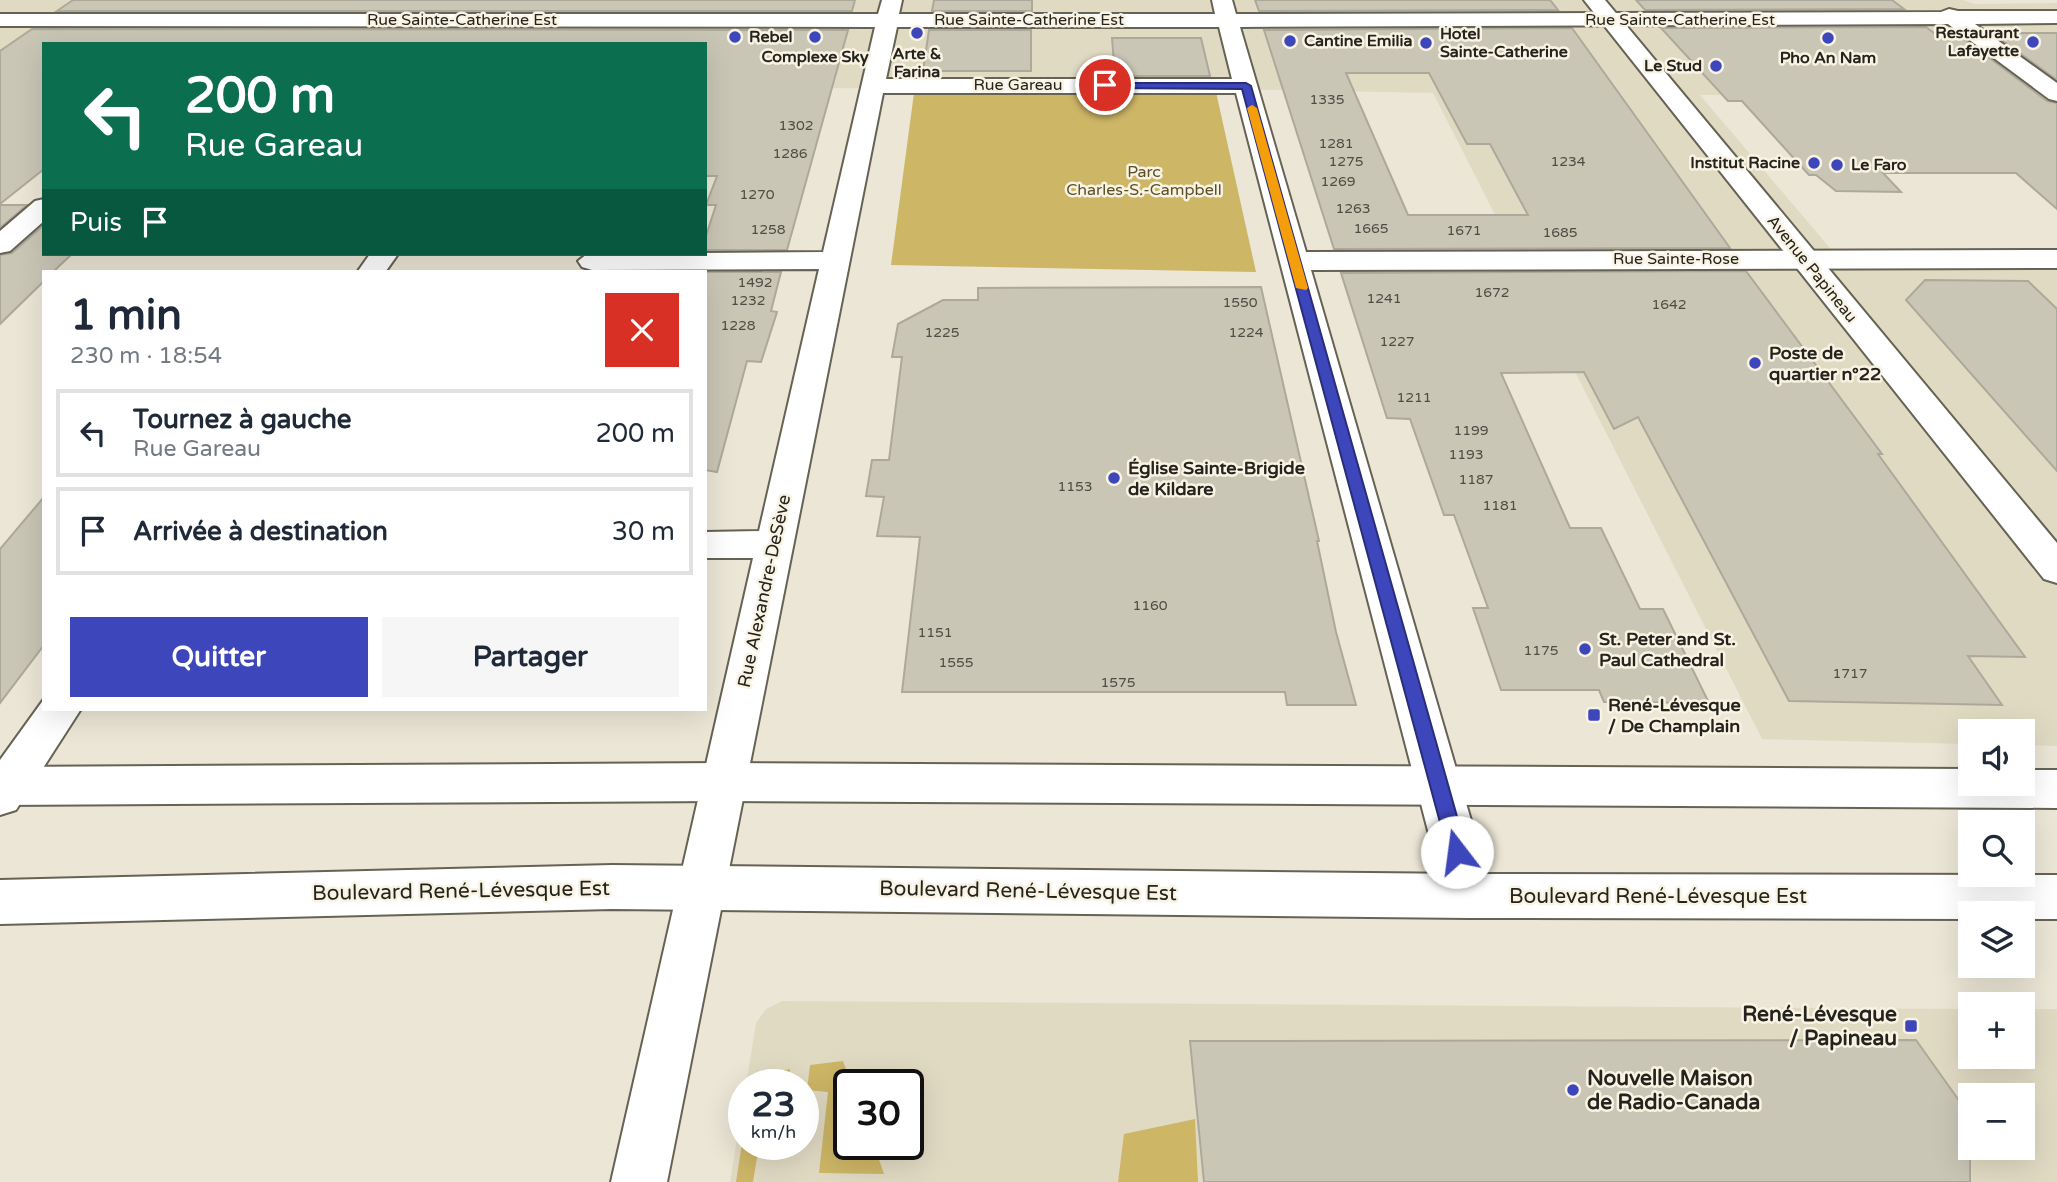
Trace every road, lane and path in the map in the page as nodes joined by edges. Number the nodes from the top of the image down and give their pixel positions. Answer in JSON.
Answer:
{"nodes":[{"id":1,"x":276,"y":0,"type":"edge"},
{"id":2,"x":565,"y":0,"type":"edge"},
{"id":3,"x":1928,"y":0,"type":"edge"},
{"id":4,"x":890,"y":10,"type":"edge"},
{"id":5,"x":1225,"y":10,"type":"edge"},
{"id":6,"x":1602,"y":10,"type":"edge"},
{"id":7,"x":2057,"y":17,"type":"edge"},
{"id":8,"x":1953,"y":18,"type":"junction"},
{"id":9,"x":255,"y":19,"type":"junction"},
{"id":10,"x":0,"y":20,"type":"edge"},
{"id":11,"x":551,"y":20,"type":"junction"},
{"id":12,"x":233,"y":39,"type":"dead end"},
{"id":13,"x":535,"y":42,"type":"edge"},
{"id":14,"x":874,"y":86,"type":"junction"},
{"id":15,"x":1246,"y":86,"type":"junction"},
{"id":16,"x":2057,"y":94,"type":"edge"},
{"id":17,"x":42,"y":208,"type":"edge"},
{"id":18,"x":0,"y":245,"type":"edge"},
{"id":19,"x":2057,"y":258,"type":"edge"},
{"id":20,"x":1803,"y":259,"type":"junction"},
{"id":21,"x":836,"y":260,"type":"junction"},
{"id":22,"x":592,"y":261,"type":"dead end"},
{"id":23,"x":1295,"y":261,"type":"junction"},
{"id":24,"x":773,"y":544,"type":"junction"},
{"id":25,"x":707,"y":545,"type":"edge"},
{"id":26,"x":2057,"y":569,"type":"edge"},
{"id":27,"x":59,"y":711,"type":"edge"},
{"id":28,"x":725,"y":782,"type":"junction"},
{"id":29,"x":1439,"y":785,"type":"junction"},
{"id":30,"x":2,"y":789,"type":"edge"},
{"id":31,"x":2057,"y":789,"type":"edge"},
{"id":32,"x":703,"y":888,"type":"junction"},
{"id":33,"x":1469,"y":896,"type":"junction"},
{"id":34,"x":2057,"y":897,"type":"edge"},
{"id":35,"x":0,"y":902,"type":"edge"},
{"id":36,"x":639,"y":1182,"type":"edge"}],
"edges":[{"from":1,"to":9,"type":"street"},
{"from":2,"to":11,"type":"street"},
{"from":3,"to":8,"type":"street"},
{"from":4,"to":5,"type":"street","name":"Rue Sainte-Catherine Est"},
{"from":4,"to":11,"type":"street","name":"Rue Sainte-Catherine Est"},
{"from":4,"to":14,"type":"street","name":"Rue Alexandre-DeSève"},
{"from":5,"to":6,"type":"street","name":"Rue Sainte-Catherine Est"},
{"from":5,"to":15,"type":"street"},
{"from":6,"to":8,"type":"street","name":"Rue Sainte-Catherine Est"},
{"from":6,"to":20,"type":"street","name":"Avenue Papineau"},
{"from":7,"to":8,"type":"street","name":"Rue Sainte-Catherine Est"},
{"from":8,"to":16,"type":"street"},
{"from":9,"to":10,"type":"street","name":"Rue Sainte-Catherine Est"},
{"from":9,"to":11,"type":"street","name":"Rue Sainte-Catherine Est"},
{"from":9,"to":12,"type":"street"},
{"from":11,"to":13,"type":"street"},
{"from":14,"to":15,"type":"street","name":"Rue Gareau"},
{"from":14,"to":21,"type":"street","name":"Rue Alexandre-DeSève"},
{"from":15,"to":23,"type":"street"},
{"from":17,"to":18,"type":"street"},
{"from":19,"to":20,"type":"street","name":"Rue Sainte-Rose"},
{"from":20,"to":23,"type":"street","name":"Rue Sainte-Rose"},
{"from":20,"to":26,"type":"street","name":"Avenue Papineau"},
{"from":21,"to":22,"type":"street"},
{"from":21,"to":24,"type":"street","name":"Rue Alexandre-DeSève"},
{"from":23,"to":29,"type":"street"},
{"from":24,"to":25,"type":"street"},
{"from":24,"to":28,"type":"street","name":"Rue Alexandre-DeSève"},
{"from":27,"to":30,"type":"street"},
{"from":28,"to":29,"type":"street"},
{"from":28,"to":30,"type":"street"},
{"from":28,"to":32,"type":"street","name":"Rue Alexandre-DeSève"},
{"from":29,"to":31,"type":"street"},
{"from":29,"to":33,"type":"street"},
{"from":32,"to":33,"type":"street","name":"Boulevard René-Lévesque Est"},
{"from":32,"to":35,"type":"street","name":"Boulevard René-Lévesque Est"},
{"from":32,"to":36,"type":"street","name":"Rue Alexandre-DeSève"},
{"from":33,"to":34,"type":"street","name":"Boulevard René-Lévesque Est"}]}
